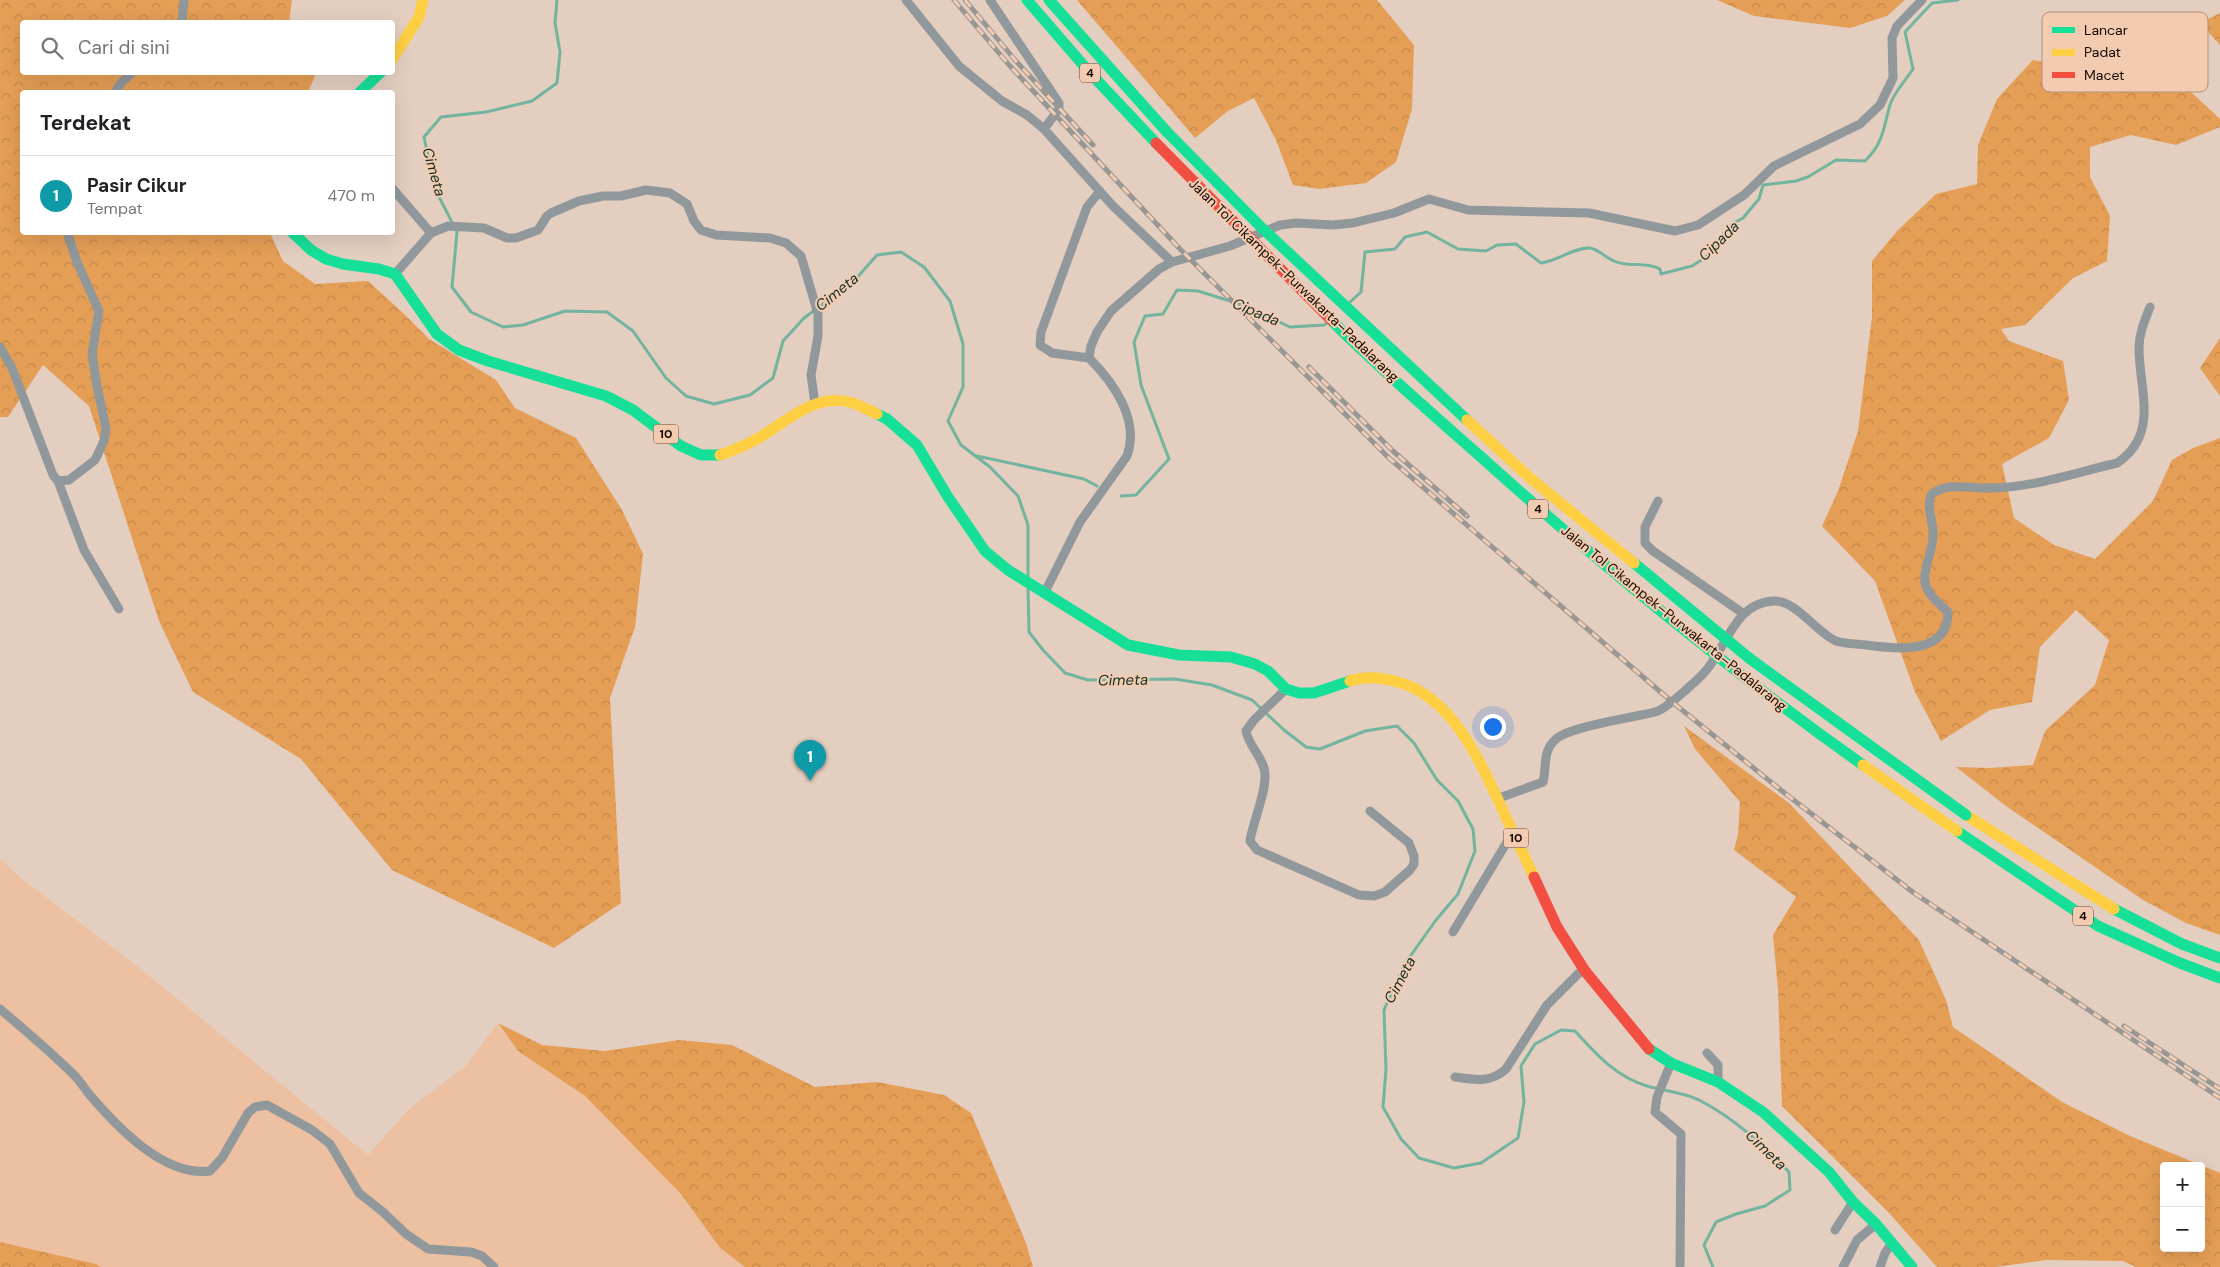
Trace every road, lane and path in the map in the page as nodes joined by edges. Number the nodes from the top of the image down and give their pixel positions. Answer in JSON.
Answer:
{"nodes":[{"id":1,"x":184,"y":0,"type":"edge"},
{"id":2,"x":423,"y":0,"type":"edge"},
{"id":3,"x":906,"y":0,"type":"edge"},
{"id":4,"x":990,"y":0,"type":"edge"},
{"id":5,"x":1027,"y":0,"type":"edge"},
{"id":6,"x":1049,"y":0,"type":"edge"},
{"id":7,"x":1922,"y":0,"type":"edge"},
{"id":8,"x":182,"y":20,"type":"edge"},
{"id":9,"x":395,"y":55,"type":"edge"},
{"id":10,"x":130,"y":75,"type":"edge"},
{"id":11,"x":379,"y":75,"type":"edge"},
{"id":12,"x":371,"y":87,"type":"edge"},
{"id":13,"x":116,"y":90,"type":"edge"},
{"id":14,"x":1044,"y":129,"type":"junction"},
{"id":15,"x":1100,"y":191,"type":"junction"},
{"id":16,"x":395,"y":192,"type":"edge"},
{"id":17,"x":430,"y":233,"type":"junction"},
{"id":18,"x":68,"y":235,"type":"edge"},
{"id":19,"x":295,"y":235,"type":"edge"},
{"id":20,"x":1172,"y":262,"type":"junction"},
{"id":21,"x":395,"y":274,"type":"junction"},
{"id":22,"x":2150,"y":307,"type":"dead end"},
{"id":23,"x":0,"y":347,"type":"edge"},
{"id":24,"x":1089,"y":358,"type":"junction"},
{"id":25,"x":815,"y":404,"type":"junction"},
{"id":26,"x":58,"y":481,"type":"junction"},
{"id":27,"x":1658,"y":501,"type":"dead end"},
{"id":28,"x":1040,"y":589,"type":"junction"},
{"id":29,"x":119,"y":609,"type":"dead end"},
{"id":30,"x":1744,"y":614,"type":"junction"},
{"id":31,"x":1286,"y":689,"type":"junction"},
{"id":32,"x":1499,"y":798,"type":"junction"},
{"id":33,"x":1370,"y":812,"type":"dead end"},
{"id":34,"x":1513,"y":832,"type":"junction"},
{"id":35,"x":1453,"y":932,"type":"dead end"},
{"id":36,"x":2220,"y":958,"type":"edge"},
{"id":37,"x":1584,"y":968,"type":"junction"},
{"id":38,"x":2220,"y":978,"type":"edge"},
{"id":39,"x":0,"y":1009,"type":"edge"},
{"id":40,"x":1706,"y":1053,"type":"dead end"},
{"id":41,"x":1671,"y":1063,"type":"junction"},
{"id":42,"x":1455,"y":1077,"type":"dead end"},
{"id":43,"x":1718,"y":1082,"type":"junction"},
{"id":44,"x":1853,"y":1202,"type":"junction"},
{"id":45,"x":1876,"y":1224,"type":"junction"},
{"id":46,"x":1835,"y":1230,"type":"dead end"},
{"id":47,"x":1892,"y":1243,"type":"junction"},
{"id":48,"x":494,"y":1267,"type":"edge"},
{"id":49,"x":1680,"y":1267,"type":"edge"},
{"id":50,"x":1843,"y":1267,"type":"edge"},
{"id":51,"x":1880,"y":1267,"type":"edge"},
{"id":52,"x":1912,"y":1267,"type":"edge"}],
"edges":[{"from":1,"to":8,"type":"street"},
{"from":2,"to":9,"type":"highway"},
{"from":3,"to":14,"type":"street"},
{"from":4,"to":14,"type":"street"},
{"from":5,"to":38,"type":"highway","name":"Jalan Tol Cikampek–Purwakarta–Padalarang","number":"4","bridge":true},
{"from":6,"to":36,"type":"highway","name":"Jalan Tol Cikampek–Purwakarta–Padalarang","number":"4","bridge":true},
{"from":7,"to":20,"type":"street"},
{"from":10,"to":13,"type":"street"},
{"from":11,"to":12,"type":"highway"},
{"from":14,"to":15,"type":"street"},
{"from":15,"to":20,"type":"street"},
{"from":15,"to":24,"type":"street"},
{"from":16,"to":17,"type":"street"},
{"from":17,"to":21,"type":"street"},
{"from":17,"to":25,"type":"street"},
{"from":18,"to":26,"type":"street"},
{"from":19,"to":21,"type":"highway"},
{"from":20,"to":24,"type":"street"},
{"from":21,"to":25,"type":"highway","number":"10"},
{"from":22,"to":30,"type":"street"},
{"from":23,"to":26,"type":"street"},
{"from":24,"to":28,"type":"street"},
{"from":25,"to":28,"type":"highway","number":"10"},
{"from":26,"to":29,"type":"street"},
{"from":27,"to":30,"type":"street"},
{"from":28,"to":31,"type":"highway","number":"10"},
{"from":30,"to":32,"type":"street"},
{"from":31,"to":32,"type":"highway","number":"10"},
{"from":31,"to":33,"type":"street"},
{"from":32,"to":34,"type":"highway","number":"10"},
{"from":34,"to":35,"type":"street"},
{"from":34,"to":37,"type":"highway","number":"10"},
{"from":37,"to":41,"type":"highway","number":"10"},
{"from":37,"to":42,"type":"street"},
{"from":39,"to":48,"type":"street"},
{"from":40,"to":43,"type":"street"},
{"from":41,"to":43,"type":"highway","number":"10"},
{"from":41,"to":49,"type":"street"},
{"from":43,"to":44,"type":"highway","number":"10"},
{"from":44,"to":45,"type":"highway","number":"10"},
{"from":44,"to":46,"type":"street"},
{"from":45,"to":47,"type":"highway","number":"10"},
{"from":45,"to":50,"type":"street"},
{"from":47,"to":51,"type":"street"},
{"from":47,"to":52,"type":"highway","number":"10"}]}
